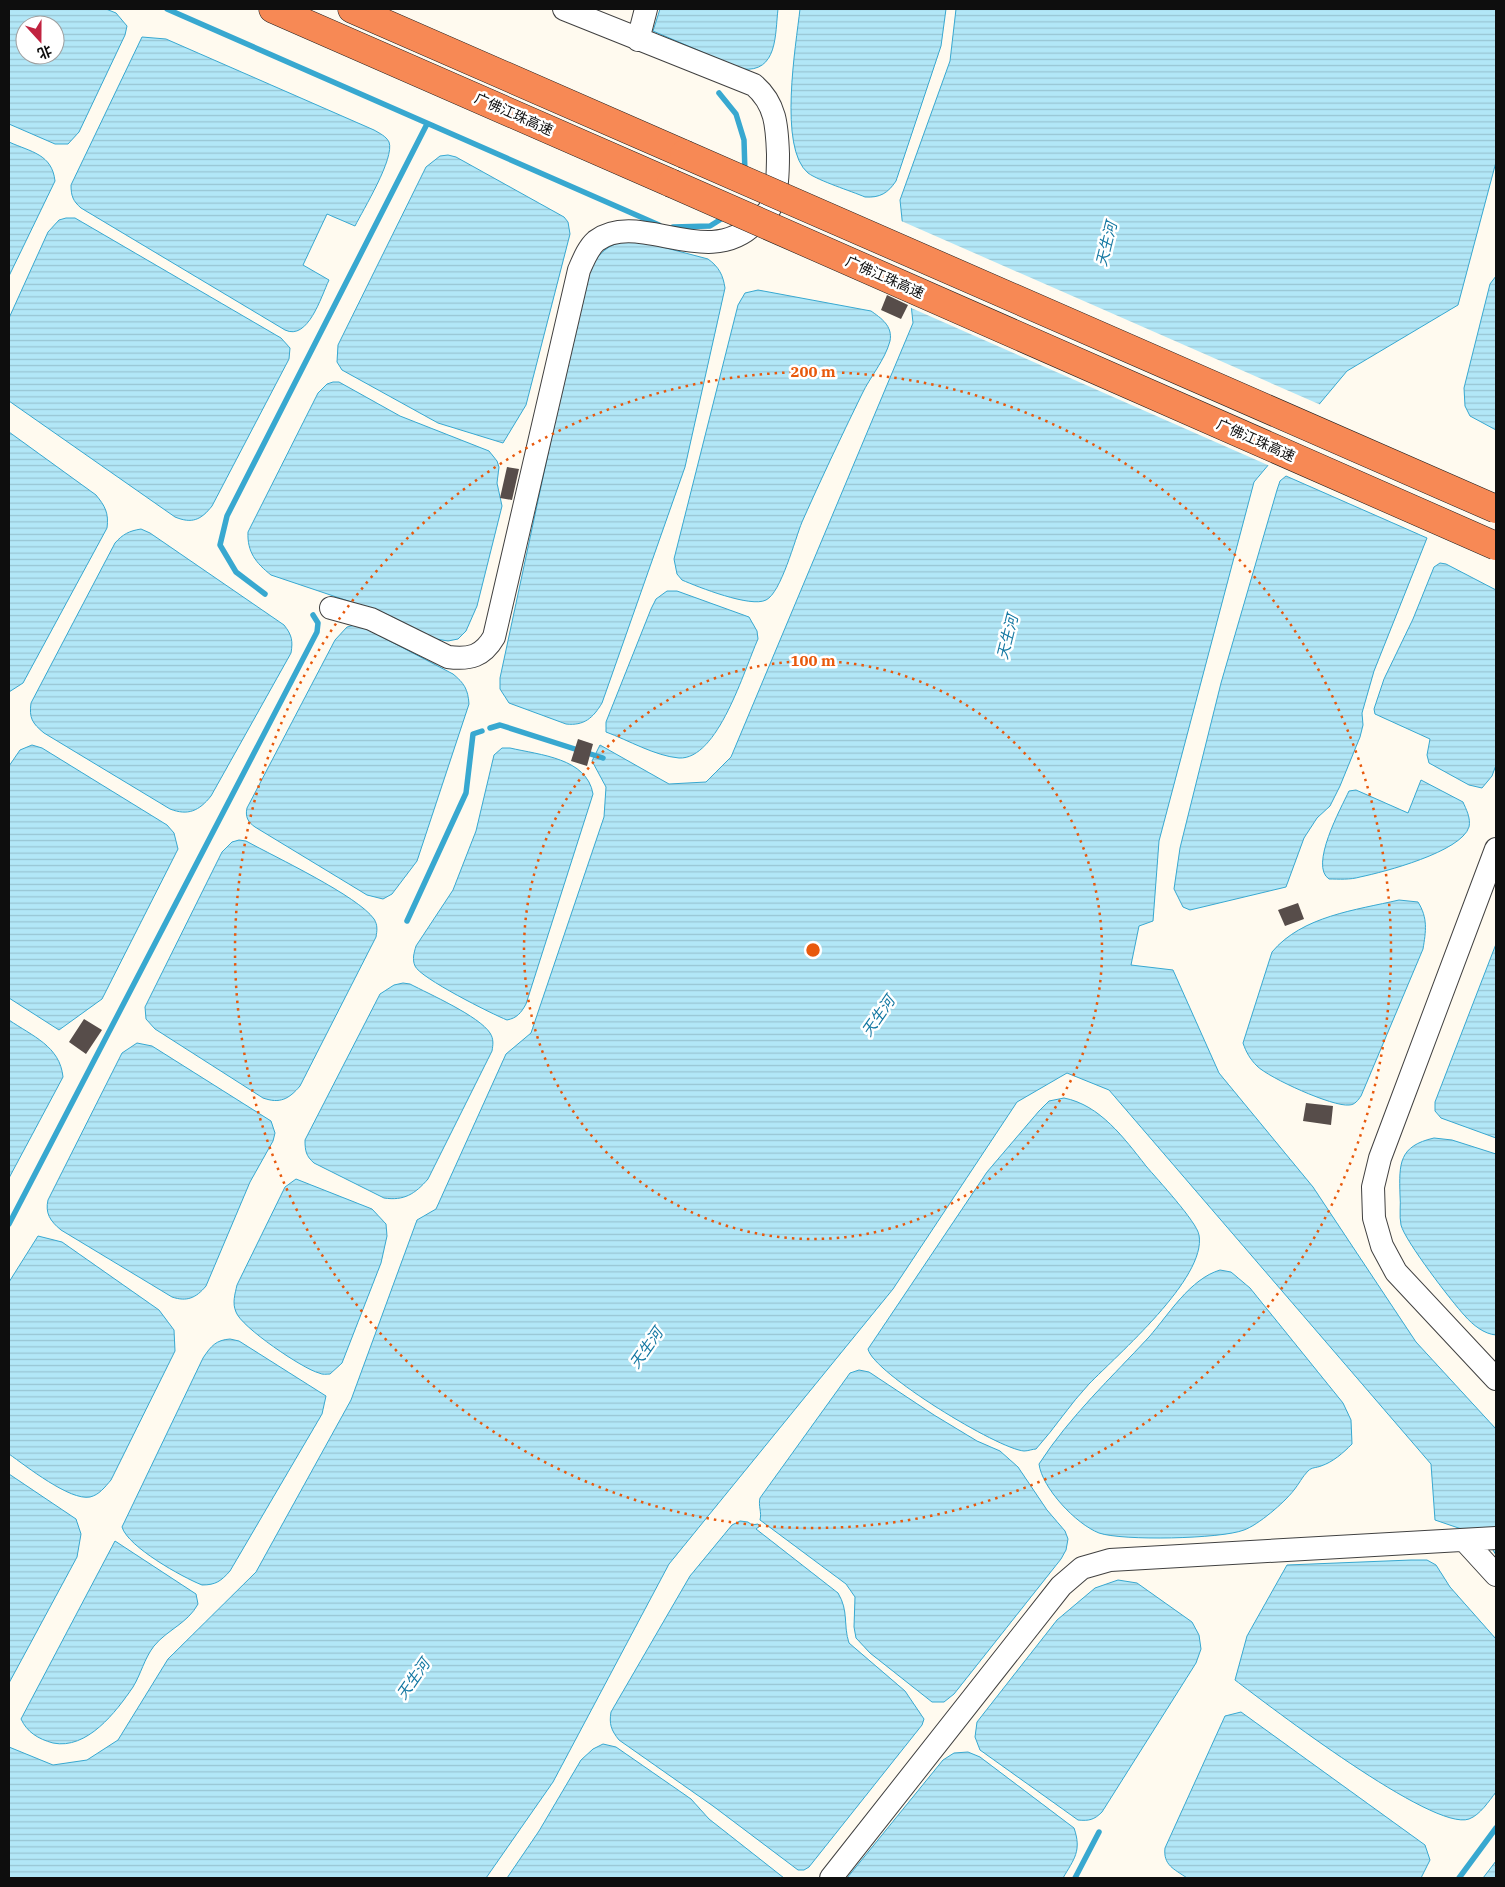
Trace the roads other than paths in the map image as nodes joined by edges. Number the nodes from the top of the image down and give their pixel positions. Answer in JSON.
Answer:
{"nodes":[{"id":1,"x":274,"y":9,"type":"edge"},
{"id":2,"x":352,"y":9,"type":"edge"},
{"id":3,"x":564,"y":9,"type":"edge"},
{"id":4,"x":646,"y":9,"type":"edge"},
{"id":5,"x":638,"y":40,"type":"junction"},
{"id":6,"x":1496,"y":510,"type":"edge"},
{"id":7,"x":1496,"y":546,"type":"edge"},
{"id":8,"x":331,"y":608,"type":"dead end"},
{"id":9,"x":1496,"y":849,"type":"edge"},
{"id":10,"x":1496,"y":1379,"type":"edge"},
{"id":11,"x":1496,"y":1538,"type":"edge"},
{"id":12,"x":1464,"y":1540,"type":"junction"},
{"id":13,"x":1496,"y":1575,"type":"edge"},
{"id":14,"x":831,"y":1878,"type":"edge"}],
"edges":[{"from":1,"to":7,"type":"highway","name":"广佛江珠高速","bridge":true},
{"from":2,"to":6,"type":"highway","bridge":true},
{"from":3,"to":5,"type":"street"},
{"from":4,"to":5,"type":"street"},
{"from":5,"to":8,"type":"street"},
{"from":9,"to":10,"type":"street"},
{"from":11,"to":12,"type":"street"},
{"from":12,"to":13,"type":"street"},
{"from":12,"to":14,"type":"street"}]}
